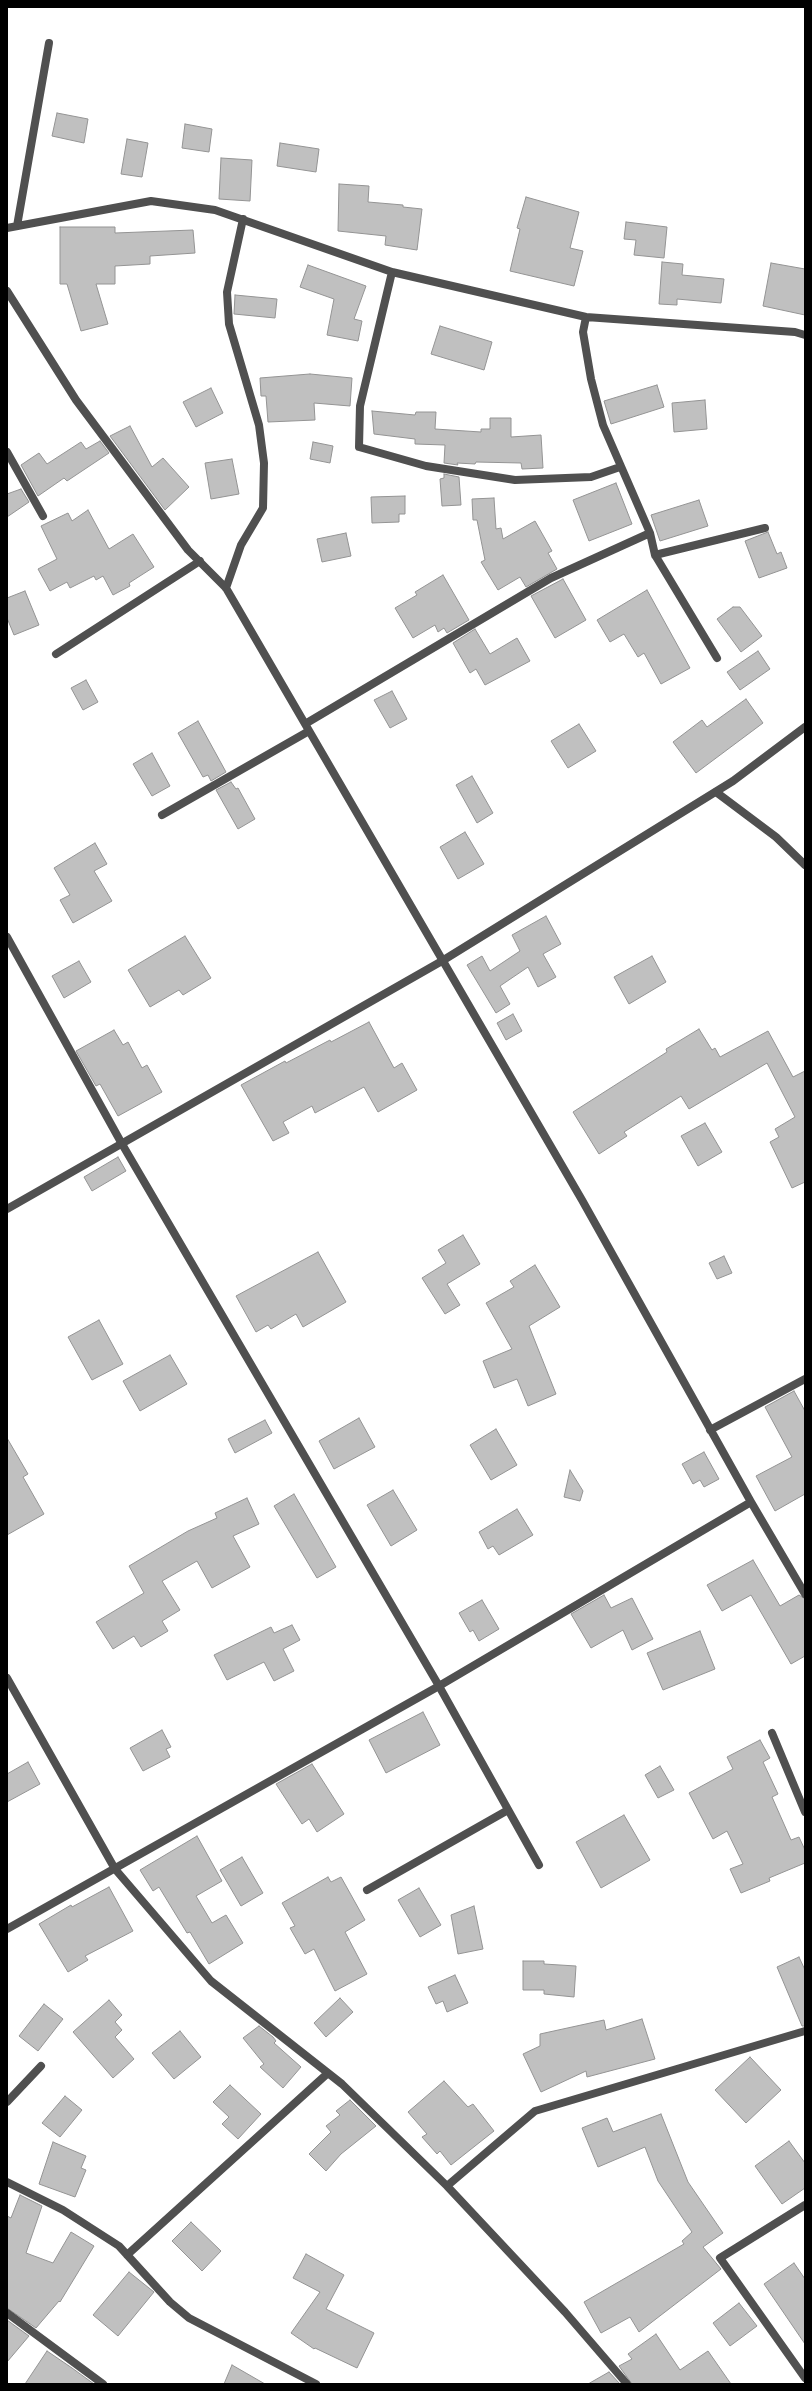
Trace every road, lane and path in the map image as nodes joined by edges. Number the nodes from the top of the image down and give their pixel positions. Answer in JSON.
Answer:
{"nodes":[{"id":1,"x":49,"y":43,"type":"dead end"},
{"id":2,"x":243,"y":219,"type":"junction"},
{"id":3,"x":17,"y":226,"type":"junction"},
{"id":4,"x":7,"y":228,"type":"edge"},
{"id":5,"x":392,"y":272,"type":"junction"},
{"id":6,"x":7,"y":291,"type":"edge"},
{"id":7,"x":586,"y":317,"type":"junction"},
{"id":8,"x":805,"y":335,"type":"edge"},
{"id":9,"x":7,"y":452,"type":"edge"},
{"id":10,"x":620,"y":468,"type":"junction"},
{"id":11,"x":43,"y":516,"type":"dead end"},
{"id":12,"x":765,"y":528,"type":"dead end"},
{"id":13,"x":650,"y":533,"type":"junction"},
{"id":14,"x":655,"y":555,"type":"junction"},
{"id":15,"x":200,"y":561,"type":"junction"},
{"id":16,"x":226,"y":588,"type":"junction"},
{"id":17,"x":56,"y":654,"type":"dead end"},
{"id":18,"x":717,"y":658,"type":"dead end"},
{"id":19,"x":307,"y":727,"type":"junction"},
{"id":20,"x":805,"y":727,"type":"edge"},
{"id":21,"x":716,"y":792,"type":"junction"},
{"id":22,"x":162,"y":815,"type":"dead end"},
{"id":23,"x":805,"y":865,"type":"edge"},
{"id":24,"x":7,"y":937,"type":"edge"},
{"id":25,"x":442,"y":961,"type":"junction"},
{"id":26,"x":122,"y":1144,"type":"junction"},
{"id":27,"x":7,"y":1209,"type":"edge"},
{"id":28,"x":805,"y":1379,"type":"edge"},
{"id":29,"x":710,"y":1430,"type":"junction"},
{"id":30,"x":750,"y":1502,"type":"junction"},
{"id":31,"x":805,"y":1594,"type":"edge"},
{"id":32,"x":7,"y":1678,"type":"edge"},
{"id":33,"x":438,"y":1686,"type":"junction"},
{"id":34,"x":772,"y":1732,"type":"dead end"},
{"id":35,"x":508,"y":1810,"type":"junction"},
{"id":36,"x":805,"y":1812,"type":"edge"},
{"id":37,"x":539,"y":1865,"type":"dead end"},
{"id":38,"x":115,"y":1869,"type":"junction"},
{"id":39,"x":366,"y":1890,"type":"dead end"},
{"id":40,"x":7,"y":1929,"type":"edge"},
{"id":41,"x":805,"y":2031,"type":"edge"},
{"id":42,"x":41,"y":2066,"type":"dead end"},
{"id":43,"x":328,"y":2073,"type":"junction"},
{"id":44,"x":7,"y":2102,"type":"edge"},
{"id":45,"x":7,"y":2182,"type":"edge"},
{"id":46,"x":447,"y":2186,"type":"junction"},
{"id":47,"x":805,"y":2205,"type":"edge"},
{"id":48,"x":127,"y":2255,"type":"junction"},
{"id":49,"x":7,"y":2313,"type":"edge"},
{"id":50,"x":805,"y":2378,"type":"edge"},
{"id":51,"x":103,"y":2384,"type":"edge"},
{"id":52,"x":316,"y":2384,"type":"edge"},
{"id":53,"x":627,"y":2384,"type":"edge"}],
"edges":[{"from":1,"to":3,"type":"street"},
{"from":2,"to":3,"type":"street"},
{"from":2,"to":5,"type":"street"},
{"from":2,"to":16,"type":"street"},
{"from":3,"to":4,"type":"street"},
{"from":5,"to":7,"type":"street"},
{"from":5,"to":10,"type":"street"},
{"from":6,"to":15,"type":"street"},
{"from":7,"to":8,"type":"street"},
{"from":7,"to":10,"type":"street"},
{"from":9,"to":11,"type":"street"},
{"from":10,"to":13,"type":"street"},
{"from":12,"to":14,"type":"street"},
{"from":13,"to":14,"type":"street"},
{"from":13,"to":19,"type":"street"},
{"from":14,"to":18,"type":"street"},
{"from":15,"to":16,"type":"street"},
{"from":15,"to":17,"type":"street"},
{"from":16,"to":19,"type":"street"},
{"from":19,"to":22,"type":"street"},
{"from":19,"to":25,"type":"street"},
{"from":20,"to":21,"type":"street"},
{"from":21,"to":23,"type":"street"},
{"from":21,"to":25,"type":"street"},
{"from":24,"to":26,"type":"street"},
{"from":25,"to":26,"type":"street"},
{"from":25,"to":29,"type":"street"},
{"from":26,"to":27,"type":"street"},
{"from":26,"to":33,"type":"street"},
{"from":28,"to":29,"type":"street"},
{"from":29,"to":30,"type":"street"},
{"from":30,"to":31,"type":"street"},
{"from":30,"to":33,"type":"street"},
{"from":32,"to":38,"type":"street"},
{"from":33,"to":35,"type":"street"},
{"from":33,"to":38,"type":"street"},
{"from":34,"to":36,"type":"street"},
{"from":35,"to":37,"type":"street"},
{"from":35,"to":39,"type":"street"},
{"from":38,"to":40,"type":"street"},
{"from":38,"to":43,"type":"street"},
{"from":41,"to":46,"type":"street"},
{"from":42,"to":44,"type":"street"},
{"from":43,"to":46,"type":"street"},
{"from":43,"to":48,"type":"street"},
{"from":45,"to":48,"type":"street"},
{"from":46,"to":53,"type":"street"},
{"from":47,"to":50,"type":"street"},
{"from":48,"to":52,"type":"street"},
{"from":49,"to":51,"type":"street"}]}
